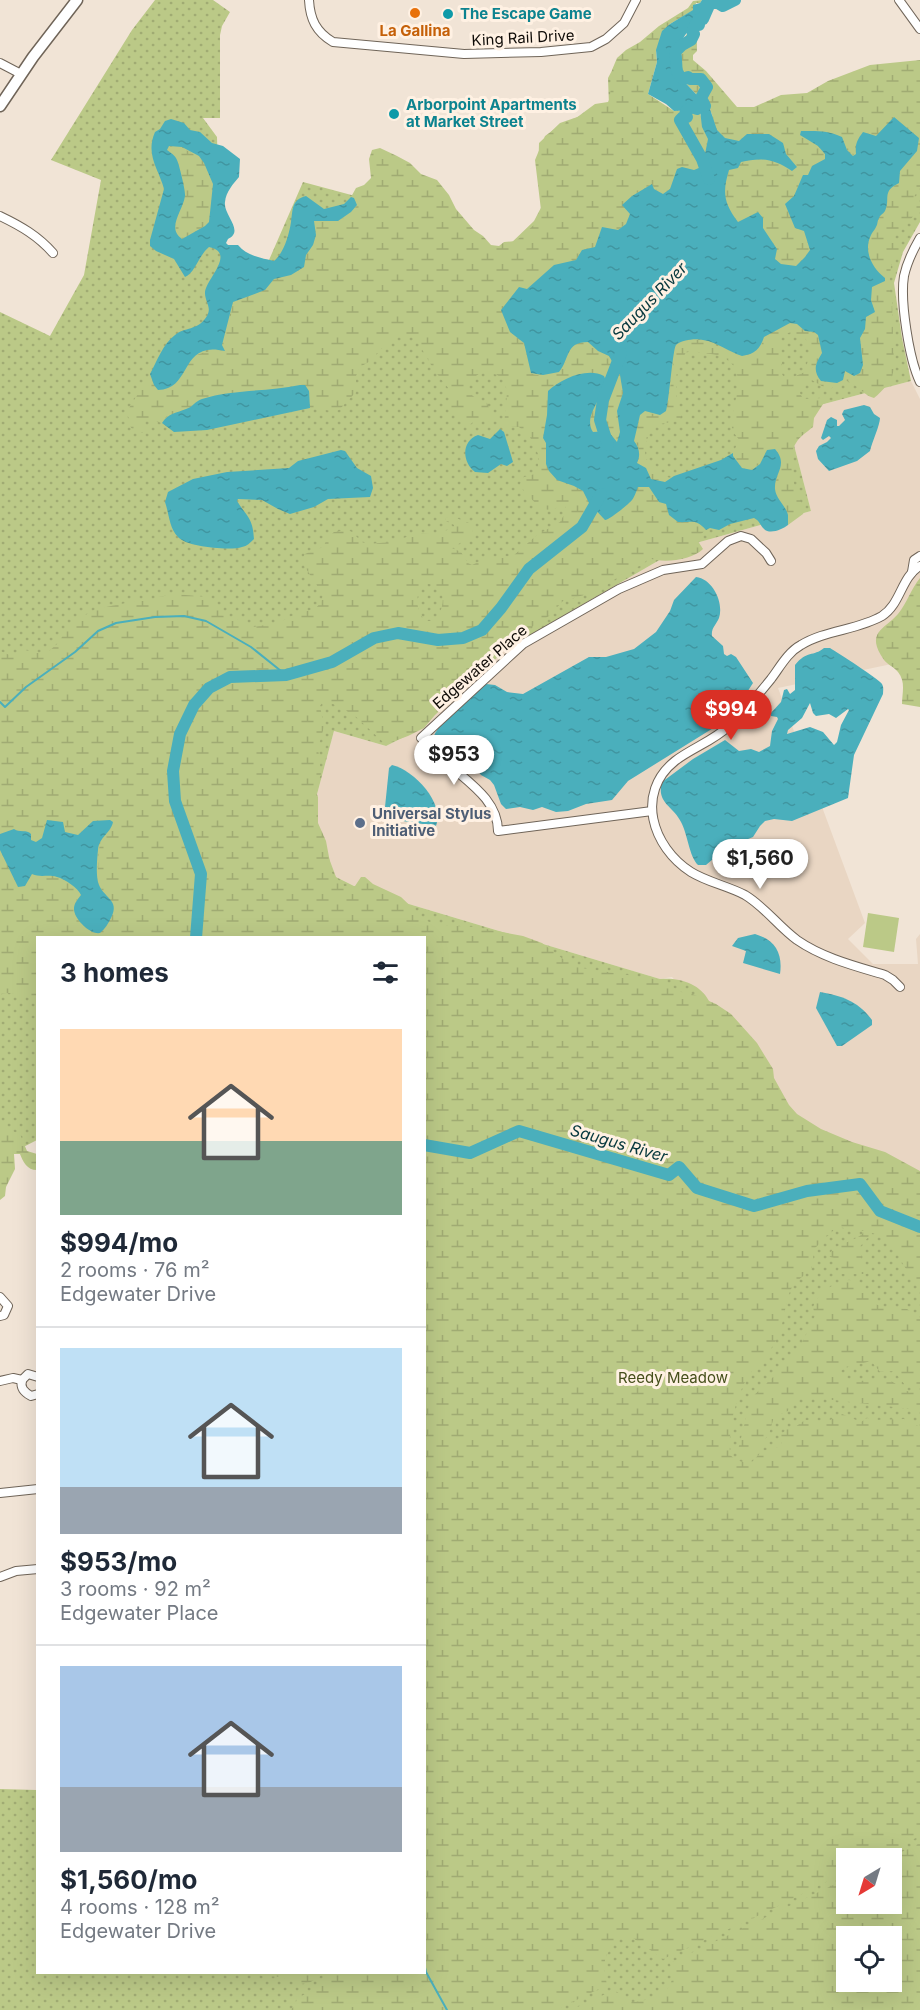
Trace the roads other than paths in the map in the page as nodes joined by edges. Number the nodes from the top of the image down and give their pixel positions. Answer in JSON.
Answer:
{"nodes":[{"id":1,"x":77,"y":0,"type":"edge"},
{"id":2,"x":309,"y":0,"type":"edge"},
{"id":3,"x":636,"y":0,"type":"edge"},
{"id":4,"x":899,"y":0,"type":"edge"},
{"id":5,"x":920,"y":29,"type":"edge"},
{"id":6,"x":0,"y":63,"type":"edge"},
{"id":7,"x":21,"y":74,"type":"junction"},
{"id":8,"x":0,"y":106,"type":"edge"},
{"id":9,"x":0,"y":216,"type":"edge"},
{"id":10,"x":920,"y":238,"type":"edge"},
{"id":11,"x":53,"y":253,"type":"dead end"},
{"id":12,"x":920,"y":382,"type":"edge"},
{"id":13,"x":920,"y":556,"type":"edge"},
{"id":14,"x":771,"y":561,"type":"dead end"},
{"id":15,"x":920,"y":566,"type":"edge"},
{"id":16,"x":912,"y":572,"type":"junction"},
{"id":17,"x":652,"y":812,"type":"junction"},
{"id":18,"x":900,"y":987,"type":"dead end"},
{"id":19,"x":0,"y":1297,"type":"edge"},
{"id":20,"x":0,"y":1316,"type":"edge"},
{"id":21,"x":36,"y":1376,"type":"edge"},
{"id":22,"x":22,"y":1380,"type":"junction"},
{"id":23,"x":0,"y":1381,"type":"edge"},
{"id":24,"x":36,"y":1395,"type":"edge"},
{"id":25,"x":36,"y":1489,"type":"edge"},
{"id":26,"x":0,"y":1491,"type":"edge"},
{"id":27,"x":36,"y":1569,"type":"edge"},
{"id":28,"x":0,"y":1577,"type":"edge"}],
"edges":[{"from":1,"to":7,"type":"main road"},
{"from":2,"to":3,"type":"street","name":"King Rail Drive"},
{"from":4,"to":5,"type":"street"},
{"from":6,"to":7,"type":"street"},
{"from":7,"to":8,"type":"main road"},
{"from":9,"to":11,"type":"street"},
{"from":10,"to":12,"type":"street"},
{"from":13,"to":16,"type":"street"},
{"from":14,"to":17,"type":"street","name":"Edgewater Place"},
{"from":15,"to":16,"type":"street"},
{"from":16,"to":17,"type":"street"},
{"from":17,"to":18,"type":"street"},
{"from":19,"to":20,"type":"street"},
{"from":21,"to":22,"type":"street"},
{"from":22,"to":23,"type":"street"},
{"from":22,"to":24,"type":"street"},
{"from":25,"to":26,"type":"street"},
{"from":27,"to":28,"type":"street"}]}
